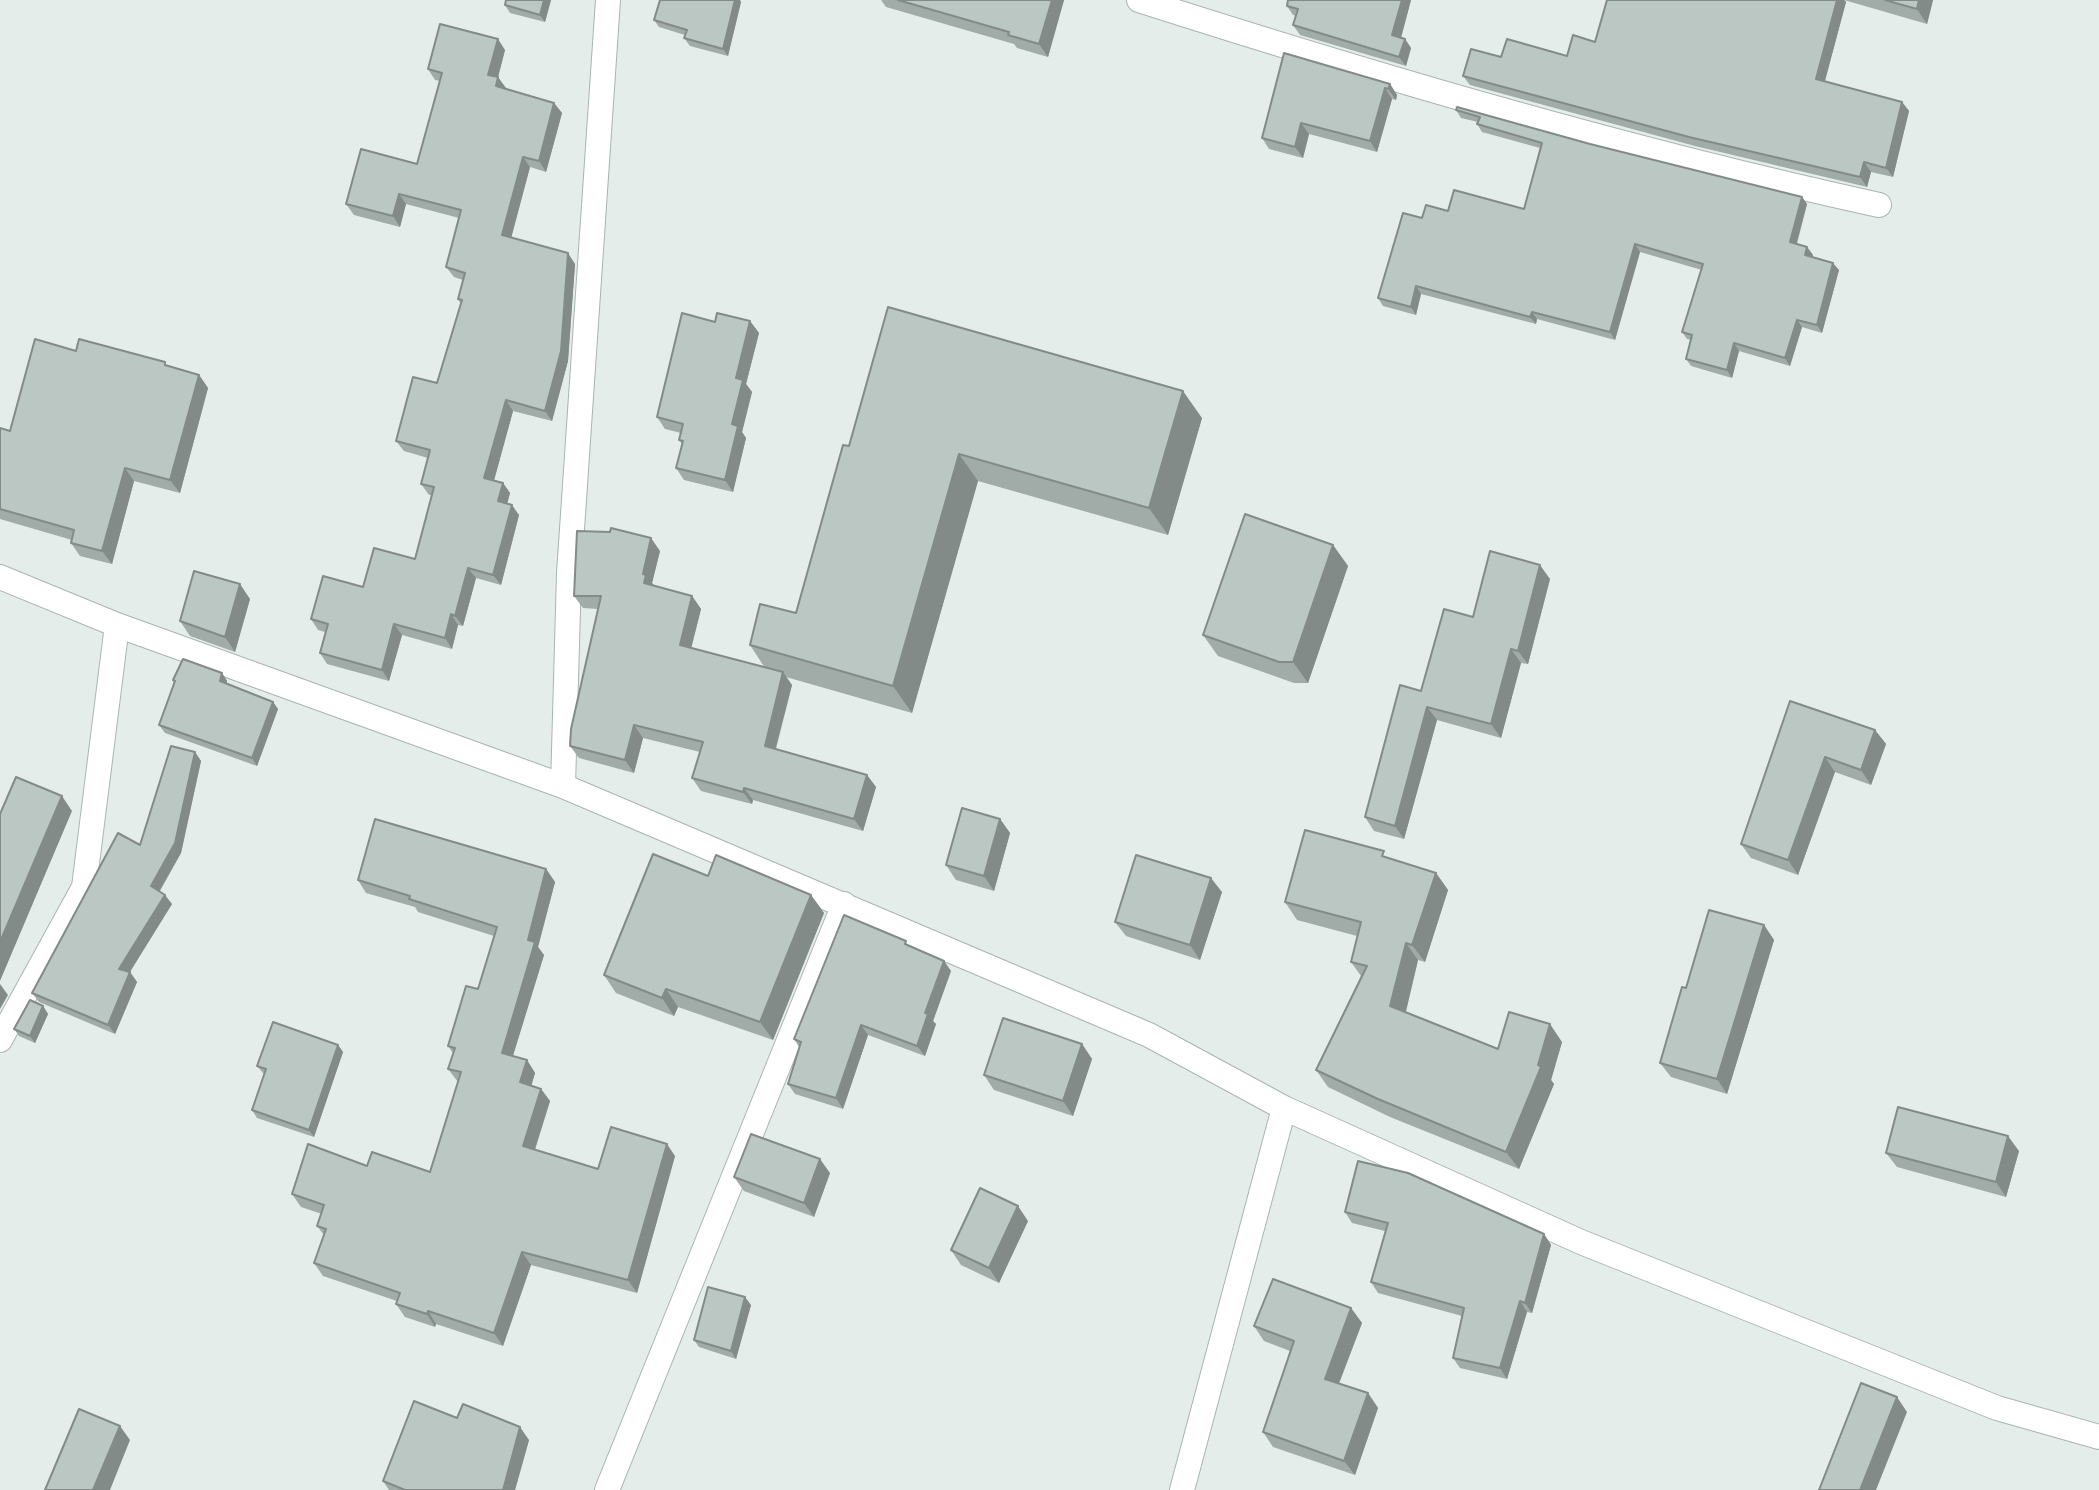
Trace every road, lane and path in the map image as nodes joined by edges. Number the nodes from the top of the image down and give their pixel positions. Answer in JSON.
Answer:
{"nodes":[{"id":1,"x":608,"y":0,"type":"edge"},
{"id":2,"x":1139,"y":0,"type":"edge"},
{"id":3,"x":1879,"y":205,"type":"dead end"},
{"id":4,"x":0,"y":577,"type":"edge"},
{"id":5,"x":117,"y":625,"type":"junction"},
{"id":6,"x":563,"y":786,"type":"junction"},
{"id":7,"x":844,"y":904,"type":"junction"},
{"id":8,"x":0,"y":1040,"type":"edge"},
{"id":9,"x":1284,"y":1108,"type":"junction"},
{"id":10,"x":2099,"y":1437,"type":"edge"},
{"id":11,"x":607,"y":1490,"type":"edge"},
{"id":12,"x":1182,"y":1490,"type":"edge"}],
"edges":[{"from":1,"to":6,"type":"street"},
{"from":2,"to":3,"type":"street"},
{"from":4,"to":5,"type":"street"},
{"from":5,"to":6,"type":"street"},
{"from":5,"to":8,"type":"street"},
{"from":6,"to":7,"type":"street"},
{"from":7,"to":9,"type":"street"},
{"from":7,"to":11,"type":"street"},
{"from":9,"to":10,"type":"street"},
{"from":9,"to":12,"type":"street"}]}
